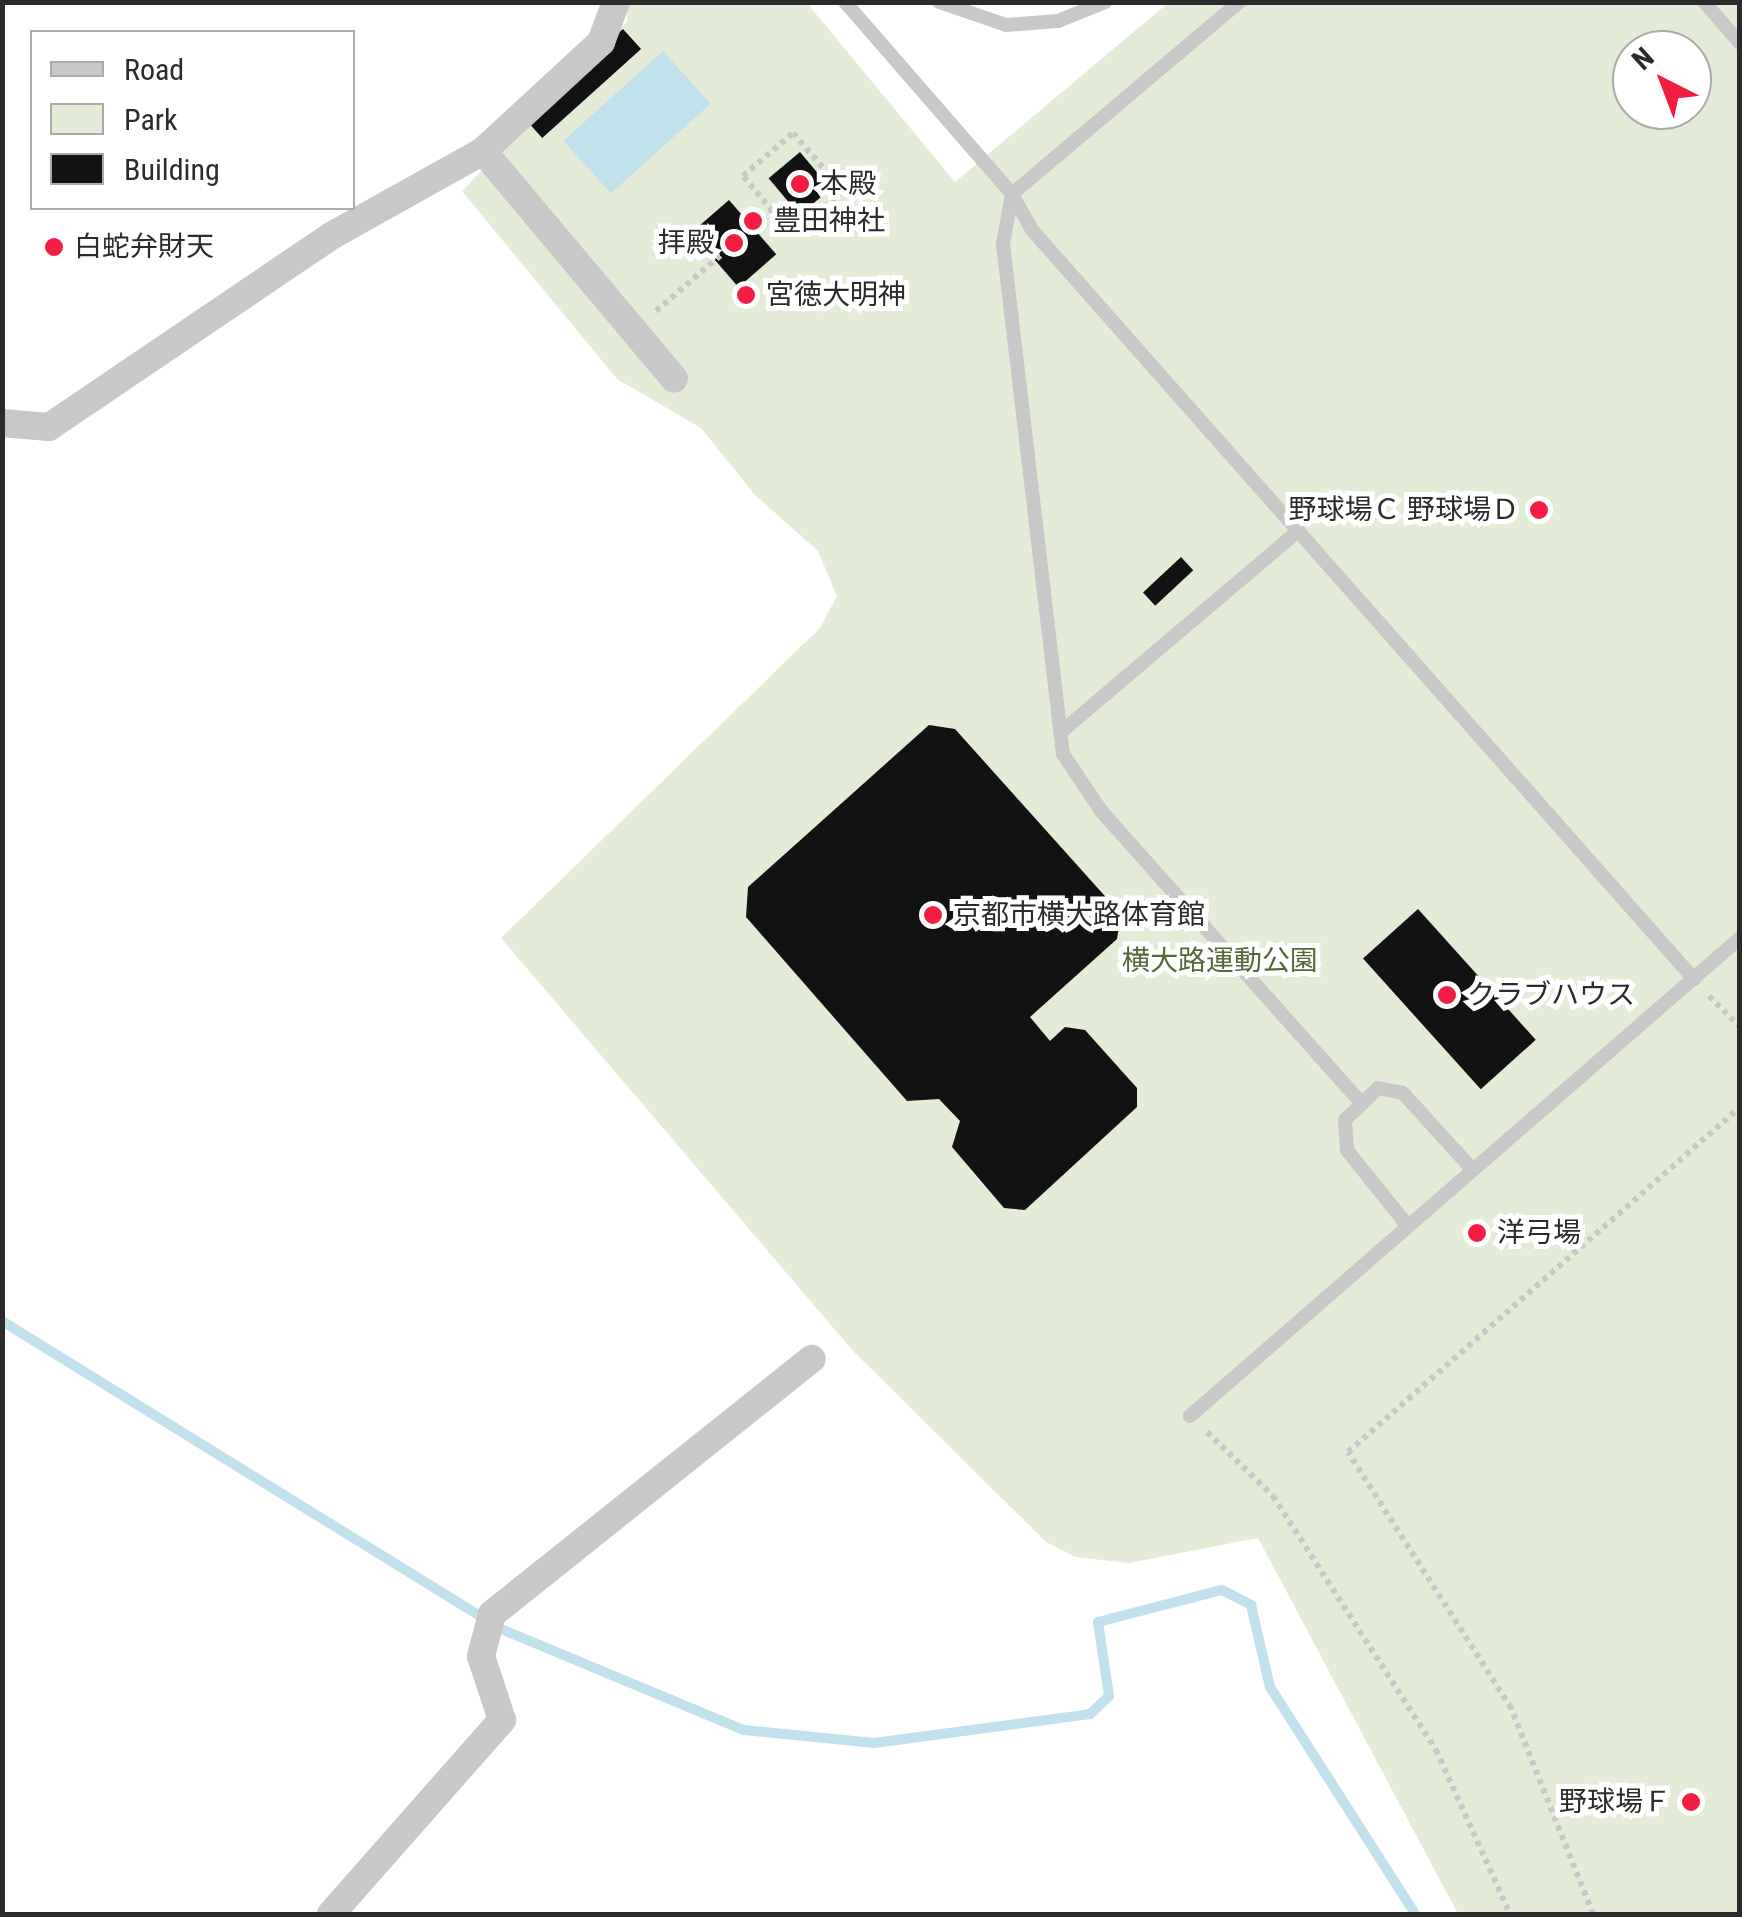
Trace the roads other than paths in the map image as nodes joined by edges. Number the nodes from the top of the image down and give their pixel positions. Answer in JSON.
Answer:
{"nodes":[{"id":1,"x":616,"y":2,"type":"edge"},
{"id":2,"x":845,"y":2,"type":"edge"},
{"id":3,"x":939,"y":2,"type":"edge"},
{"id":4,"x":1105,"y":2,"type":"edge"},
{"id":5,"x":1239,"y":2,"type":"edge"},
{"id":6,"x":1704,"y":2,"type":"edge"},
{"id":7,"x":1740,"y":43,"type":"edge"},
{"id":8,"x":484,"y":151,"type":"junction"},
{"id":9,"x":1012,"y":194,"type":"junction"},
{"id":10,"x":674,"y":379,"type":"dead end"},
{"id":11,"x":2,"y":422,"type":"edge"},
{"id":12,"x":1298,"y":531,"type":"junction"},
{"id":13,"x":1060,"y":732,"type":"junction"},
{"id":14,"x":1740,"y":938,"type":"edge"},
{"id":15,"x":1694,"y":980,"type":"junction"},
{"id":16,"x":1361,"y":1103,"type":"junction"},
{"id":17,"x":1472,"y":1168,"type":"junction"},
{"id":18,"x":1407,"y":1225,"type":"junction"},
{"id":19,"x":812,"y":1359,"type":"dead end"},
{"id":20,"x":1190,"y":1416,"type":"road end"},
{"id":21,"x":331,"y":1914,"type":"edge"}],
"edges":[{"from":1,"to":8,"type":"street"},
{"from":2,"to":9,"type":"lane"},
{"from":3,"to":4,"type":"lane"},
{"from":5,"to":9,"type":"lane"},
{"from":6,"to":7,"type":"lane"},
{"from":8,"to":10,"type":"street"},
{"from":8,"to":11,"type":"street"},
{"from":9,"to":12,"type":"lane"},
{"from":9,"to":13,"type":"lane"},
{"from":12,"to":13,"type":"lane"},
{"from":12,"to":15,"type":"lane"},
{"from":13,"to":16,"type":"lane"},
{"from":14,"to":15,"type":"lane"},
{"from":15,"to":17,"type":"lane"},
{"from":16,"to":17,"type":"lane"},
{"from":16,"to":18,"type":"lane"},
{"from":17,"to":18,"type":"lane"},
{"from":18,"to":20,"type":"lane"},
{"from":19,"to":21,"type":"street"}]}
